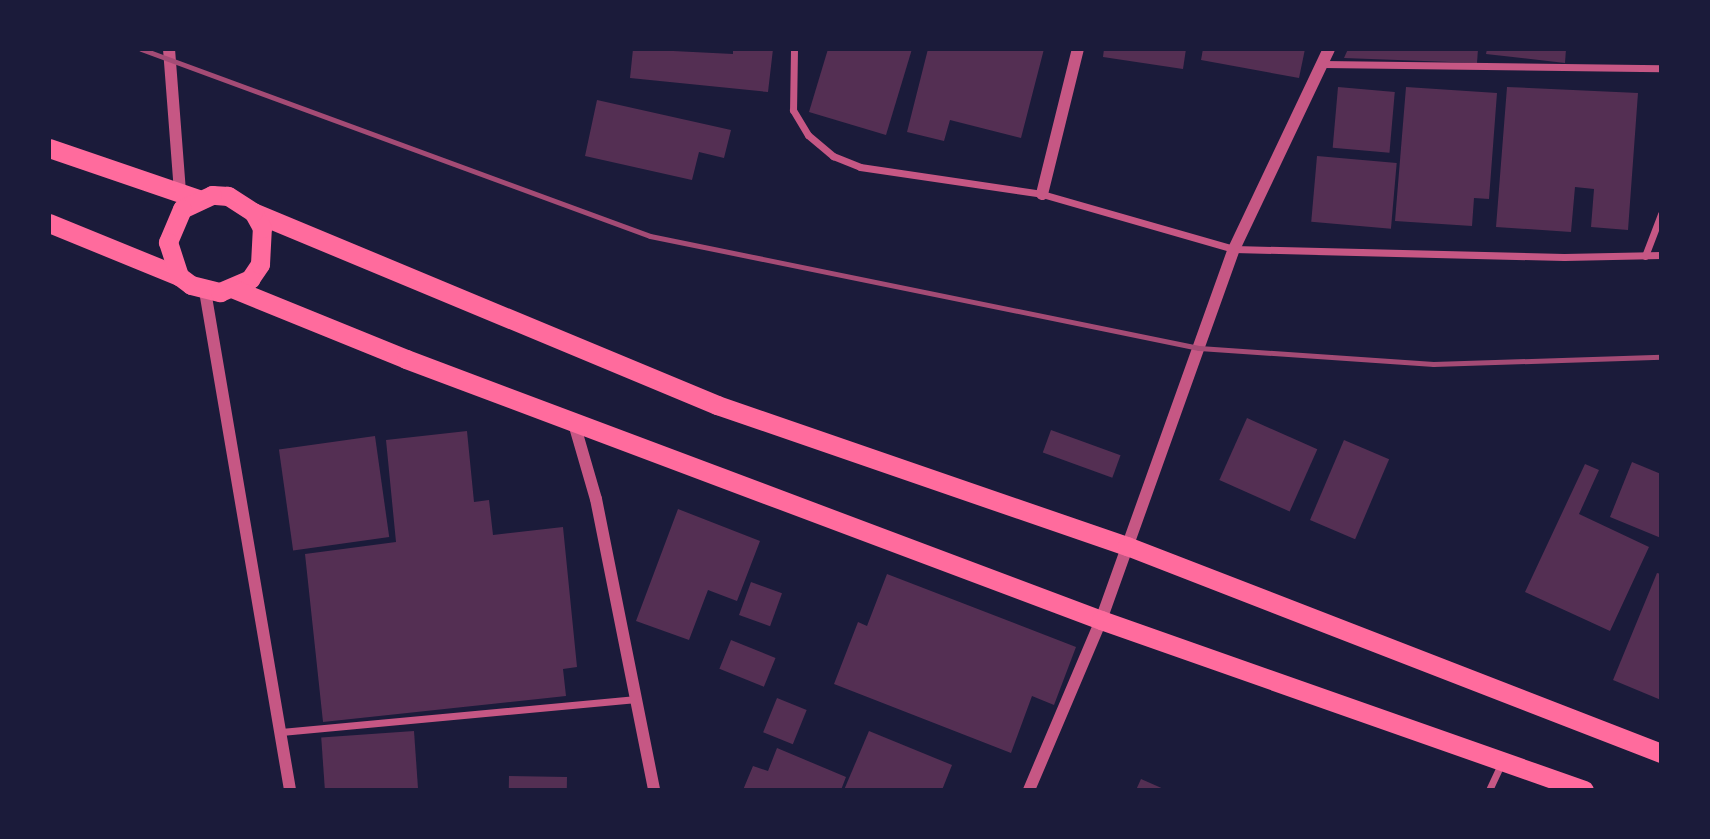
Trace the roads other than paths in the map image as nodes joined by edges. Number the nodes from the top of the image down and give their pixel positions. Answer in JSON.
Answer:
{"nodes":[{"id":1,"x":169,"y":49,"type":"edge"},
{"id":2,"x":794,"y":49,"type":"edge"},
{"id":3,"x":1078,"y":49,"type":"edge"},
{"id":4,"x":1329,"y":49,"type":"edge"},
{"id":5,"x":1323,"y":64,"type":"junction"},
{"id":6,"x":1661,"y":68,"type":"edge"},
{"id":7,"x":49,"y":148,"type":"edge"},
{"id":8,"x":1042,"y":194,"type":"junction"},
{"id":9,"x":189,"y":196,"type":"junction"},
{"id":10,"x":253,"y":212,"type":"junction"},
{"id":11,"x":1661,"y":214,"type":"edge"},
{"id":12,"x":49,"y":223,"type":"edge"},
{"id":13,"x":1234,"y":249,"type":"junction"},
{"id":14,"x":1661,"y":255,"type":"edge"},
{"id":15,"x":1645,"y":256,"type":"junction"},
{"id":16,"x":179,"y":276,"type":"junction"},
{"id":17,"x":234,"y":289,"type":"junction"},
{"id":18,"x":205,"y":291,"type":"junction"},
{"id":19,"x":573,"y":419,"type":"junction"},
{"id":20,"x":1127,"y":546,"type":"junction"},
{"id":21,"x":1101,"y":620,"type":"junction"},
{"id":22,"x":636,"y":699,"type":"junction"},
{"id":23,"x":281,"y":733,"type":"junction"},
{"id":24,"x":1661,"y":753,"type":"edge"},
{"id":25,"x":1502,"y":761,"type":"junction"},
{"id":26,"x":290,"y":790,"type":"edge"},
{"id":27,"x":654,"y":790,"type":"edge"},
{"id":28,"x":1029,"y":790,"type":"edge"},
{"id":29,"x":1489,"y":790,"type":"edge"},
{"id":30,"x":1584,"y":790,"type":"edge"}],
"edges":[{"from":1,"to":9,"type":"street"},
{"from":2,"to":8,"type":"street"},
{"from":3,"to":8,"type":"street"},
{"from":4,"to":5,"type":"street"},
{"from":5,"to":6,"type":"street"},
{"from":5,"to":13,"type":"street"},
{"from":7,"to":9,"type":"highway"},
{"from":8,"to":13,"type":"street"},
{"from":9,"to":10,"type":"highway"},
{"from":9,"to":16,"type":"highway"},
{"from":10,"to":17,"type":"highway"},
{"from":10,"to":20,"type":"highway"},
{"from":11,"to":15,"type":"street"},
{"from":12,"to":16,"type":"highway"},
{"from":13,"to":15,"type":"street"},
{"from":13,"to":20,"type":"street"},
{"from":14,"to":15,"type":"street"},
{"from":16,"to":18,"type":"highway"},
{"from":17,"to":18,"type":"highway"},
{"from":17,"to":19,"type":"highway"},
{"from":18,"to":23,"type":"street"},
{"from":19,"to":21,"type":"highway"},
{"from":19,"to":22,"type":"street"},
{"from":20,"to":21,"type":"street"},
{"from":20,"to":24,"type":"highway"},
{"from":21,"to":25,"type":"highway"},
{"from":21,"to":28,"type":"street"},
{"from":22,"to":23,"type":"street"},
{"from":22,"to":27,"type":"street"},
{"from":23,"to":26,"type":"street"},
{"from":25,"to":29,"type":"street"},
{"from":25,"to":30,"type":"highway"}]}
